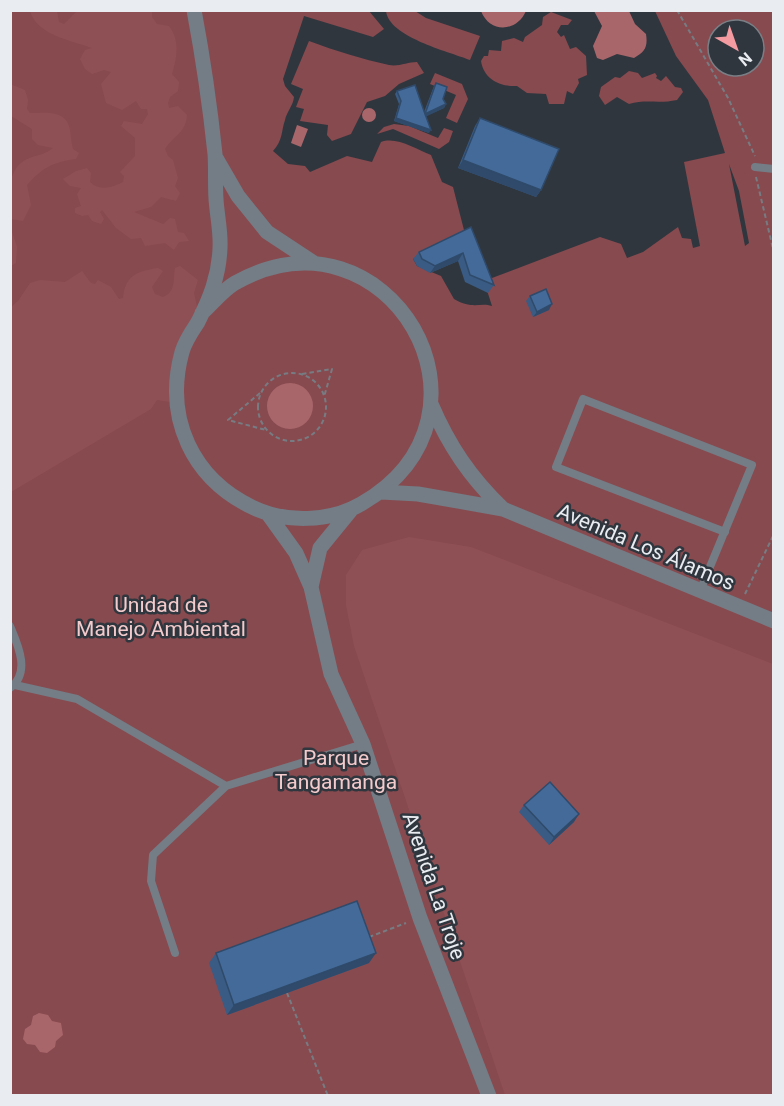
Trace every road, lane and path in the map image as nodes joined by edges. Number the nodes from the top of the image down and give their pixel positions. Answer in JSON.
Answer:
{"nodes":[{"id":1,"x":194,"y":10,"type":"edge"},
{"id":2,"x":677,"y":10,"type":"edge"},
{"id":3,"x":215,"y":156,"type":"junction"},
{"id":4,"x":755,"y":167,"type":"junction"},
{"id":5,"x":774,"y":169,"type":"edge"},
{"id":6,"x":774,"y":253,"type":"edge"},
{"id":7,"x":314,"y":263,"type":"junction"},
{"id":8,"x":202,"y":313,"type":"junction"},
{"id":9,"x":300,"y":374,"type":"junction"},
{"id":10,"x":262,"y":391,"type":"junction"},
{"id":11,"x":324,"y":397,"type":"junction"},
{"id":12,"x":431,"y":404,"type":"junction"},
{"id":13,"x":267,"y":430,"type":"junction"},
{"id":14,"x":381,"y":492,"type":"junction"},
{"id":15,"x":503,"y":509,"type":"junction"},
{"id":16,"x":351,"y":510,"type":"junction"},
{"id":17,"x":268,"y":514,"type":"junction"},
{"id":18,"x":724,"y":532,"type":"junction"},
{"id":19,"x":774,"y":534,"type":"edge"},
{"id":20,"x":311,"y":587,"type":"junction"},
{"id":21,"x":700,"y":593,"type":"junction"},
{"id":22,"x":738,"y":607,"type":"junction"},
{"id":23,"x":774,"y":621,"type":"edge"},
{"id":24,"x":10,"y":626,"type":"edge"},
{"id":25,"x":13,"y":686,"type":"edge"},
{"id":26,"x":363,"y":744,"type":"junction"},
{"id":27,"x":226,"y":786,"type":"junction"},
{"id":28,"x":420,"y":918,"type":"junction"},
{"id":29,"x":361,"y":940,"type":"edge"},
{"id":30,"x":175,"y":953,"type":"dead end"},
{"id":31,"x":287,"y":993,"type":"edge"},
{"id":32,"x":328,"y":1095,"type":"edge"},
{"id":33,"x":489,"y":1095,"type":"edge"}],
"edges":[{"from":1,"to":3,"type":"street"},
{"from":2,"to":4,"type":"path"},
{"from":3,"to":7,"type":"street"},
{"from":3,"to":8,"type":"street"},
{"from":4,"to":5,"type":"lane"},
{"from":4,"to":6,"type":"path"},
{"from":7,"to":8,"type":"street"},
{"from":7,"to":12,"type":"street"},
{"from":8,"to":17,"type":"street"},
{"from":9,"to":10,"type":"path"},
{"from":9,"to":11,"type":"path"},
{"from":9,"to":11,"type":"path"},
{"from":10,"to":13,"type":"path"},
{"from":10,"to":13,"type":"path"},
{"from":11,"to":13,"type":"path"},
{"from":12,"to":14,"type":"street"},
{"from":12,"to":15,"type":"street","name":"Avenida Los Álamos"},
{"from":14,"to":15,"type":"street","name":"Avenida Los Álamos"},
{"from":14,"to":16,"type":"street"},
{"from":15,"to":21,"type":"street","name":"Avenida Los Álamos"},
{"from":16,"to":17,"type":"street"},
{"from":16,"to":20,"type":"street","name":"Avenida La Troje"},
{"from":17,"to":20,"type":"street","name":"Avenida La Troje"},
{"from":18,"to":18,"type":"lane"},
{"from":18,"to":21,"type":"lane"},
{"from":19,"to":22,"type":"path"},
{"from":20,"to":26,"type":"street","name":"Avenida La Troje"},
{"from":21,"to":22,"type":"street","name":"Avenida Los Álamos"},
{"from":22,"to":23,"type":"street","name":"Avenida Los Álamos"},
{"from":24,"to":25,"type":"lane"},
{"from":25,"to":27,"type":"lane"},
{"from":26,"to":27,"type":"lane"},
{"from":26,"to":28,"type":"street","name":"Avenida La Troje"},
{"from":27,"to":30,"type":"lane"},
{"from":28,"to":29,"type":"path"},
{"from":28,"to":33,"type":"street","name":"Avenida La Troje"},
{"from":31,"to":32,"type":"path"}]}
